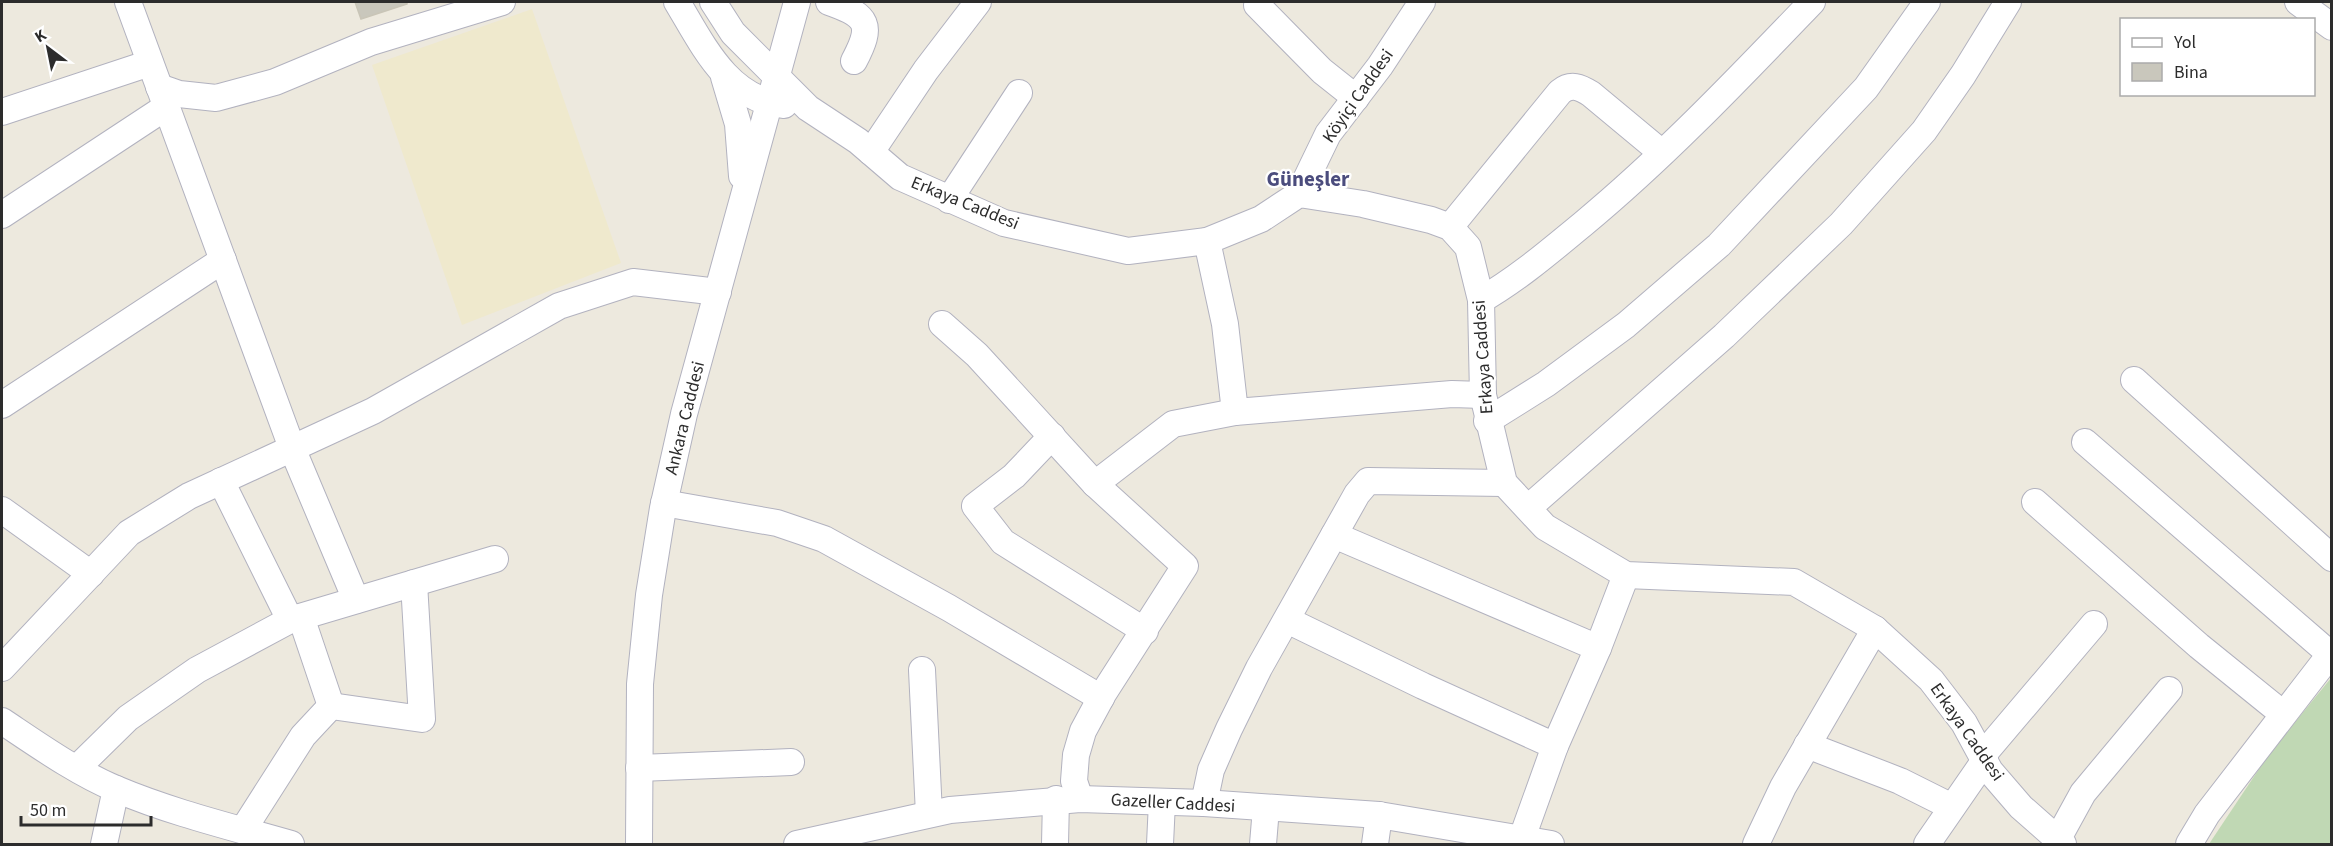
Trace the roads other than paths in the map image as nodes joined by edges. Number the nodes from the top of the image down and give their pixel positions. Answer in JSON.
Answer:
{"nodes":[{"id":1,"x":128,"y":2,"type":"edge"},
{"id":2,"x":502,"y":2,"type":"edge"},
{"id":3,"x":677,"y":2,"type":"edge"},
{"id":4,"x":713,"y":2,"type":"edge"},
{"id":5,"x":797,"y":2,"type":"edge"},
{"id":6,"x":829,"y":2,"type":"edge"},
{"id":7,"x":978,"y":2,"type":"edge"},
{"id":8,"x":1422,"y":2,"type":"edge"},
{"id":9,"x":1812,"y":2,"type":"edge"},
{"id":10,"x":1927,"y":2,"type":"edge"},
{"id":11,"x":2008,"y":2,"type":"edge"},
{"id":12,"x":2298,"y":2,"type":"edge"},
{"id":13,"x":1257,"y":5,"type":"dead end"},
{"id":14,"x":2330,"y":22,"type":"edge"},
{"id":15,"x":854,"y":61,"type":"dead end"},
{"id":16,"x":150,"y":63,"type":"junction"},
{"id":17,"x":775,"y":76,"type":"junction"},
{"id":18,"x":724,"y":77,"type":"junction"},
{"id":19,"x":1019,"y":93,"type":"dead end"},
{"id":20,"x":163,"y":97,"type":"junction"},
{"id":21,"x":1356,"y":98,"type":"junction"},
{"id":22,"x":767,"y":104,"type":"junction"},
{"id":23,"x":808,"y":108,"type":"junction"},
{"id":24,"x":2,"y":112,"type":"edge"},
{"id":25,"x":871,"y":152,"type":"junction"},
{"id":26,"x":1662,"y":153,"type":"junction"},
{"id":27,"x":1299,"y":194,"type":"junction"},
{"id":28,"x":743,"y":199,"type":"junction"},
{"id":29,"x":949,"y":200,"type":"junction"},
{"id":30,"x":2,"y":215,"type":"edge"},
{"id":31,"x":1450,"y":227,"type":"junction"},
{"id":32,"x":1207,"y":241,"type":"junction"},
{"id":33,"x":223,"y":260,"type":"junction"},
{"id":34,"x":718,"y":292,"type":"junction"},
{"id":35,"x":1481,"y":300,"type":"junction"},
{"id":36,"x":942,"y":324,"type":"dead end"},
{"id":37,"x":2134,"y":380,"type":"dead end"},
{"id":38,"x":1483,"y":395,"type":"junction"},
{"id":39,"x":2,"y":405,"type":"edge"},
{"id":40,"x":1235,"y":412,"type":"junction"},
{"id":41,"x":1487,"y":421,"type":"junction"},
{"id":42,"x":1052,"y":436,"type":"junction"},
{"id":43,"x":2085,"y":442,"type":"dead end"},
{"id":44,"x":292,"y":448,"type":"junction"},
{"id":45,"x":221,"y":482,"type":"junction"},
{"id":46,"x":1504,"y":483,"type":"junction"},
{"id":47,"x":1095,"y":484,"type":"junction"},
{"id":48,"x":2035,"y":502,"type":"dead end"},
{"id":49,"x":664,"y":503,"type":"junction"},
{"id":50,"x":1528,"y":508,"type":"junction"},
{"id":51,"x":2,"y":510,"type":"edge"},
{"id":52,"x":1334,"y":535,"type":"junction"},
{"id":53,"x":2331,"y":558,"type":"edge"},
{"id":54,"x":495,"y":559,"type":"dead end"},
{"id":55,"x":91,"y":574,"type":"junction"},
{"id":56,"x":1626,"y":575,"type":"junction"},
{"id":57,"x":414,"y":583,"type":"junction"},
{"id":58,"x":356,"y":600,"type":"junction"},
{"id":59,"x":295,"y":619,"type":"junction"},
{"id":60,"x":1287,"y":620,"type":"junction"},
{"id":61,"x":2094,"y":624,"type":"dead end"},
{"id":62,"x":1875,"y":629,"type":"junction"},
{"id":63,"x":1145,"y":631,"type":"junction"},
{"id":64,"x":1598,"y":648,"type":"junction"},
{"id":65,"x":2331,"y":653,"type":"edge"},
{"id":66,"x":2,"y":668,"type":"edge"},
{"id":67,"x":922,"y":670,"type":"dead end"},
{"id":68,"x":2169,"y":690,"type":"dead end"},
{"id":69,"x":1101,"y":698,"type":"junction"},
{"id":70,"x":331,"y":706,"type":"junction"},
{"id":71,"x":2283,"y":714,"type":"junction"},
{"id":72,"x":2,"y":721,"type":"edge"},
{"id":73,"x":1807,"y":745,"type":"junction"},
{"id":74,"x":1555,"y":746,"type":"junction"},
{"id":75,"x":1983,"y":758,"type":"junction"},
{"id":76,"x":791,"y":762,"type":"dead end"},
{"id":77,"x":77,"y":768,"type":"junction"},
{"id":78,"x":639,"y":768,"type":"junction"},
{"id":79,"x":116,"y":789,"type":"junction"},
{"id":80,"x":1068,"y":799,"type":"junction"},
{"id":81,"x":1162,"y":802,"type":"junction"},
{"id":82,"x":1204,"y":803,"type":"junction"},
{"id":83,"x":1952,"y":807,"type":"junction"},
{"id":84,"x":1266,"y":808,"type":"junction"},
{"id":85,"x":929,"y":814,"type":"junction"},
{"id":86,"x":1378,"y":815,"type":"junction"},
{"id":87,"x":243,"y":830,"type":"junction"},
{"id":88,"x":875,"y":836,"type":"edge"},
{"id":89,"x":1481,"y":838,"type":"edge"},
{"id":90,"x":1522,"y":838,"type":"junction"},
{"id":91,"x":2059,"y":843,"type":"edge"},
{"id":92,"x":104,"y":844,"type":"edge"},
{"id":93,"x":291,"y":844,"type":"edge"},
{"id":94,"x":639,"y":844,"type":"edge"},
{"id":95,"x":797,"y":844,"type":"edge"},
{"id":96,"x":1055,"y":844,"type":"edge"},
{"id":97,"x":1160,"y":844,"type":"edge"},
{"id":98,"x":1263,"y":844,"type":"edge"},
{"id":99,"x":1375,"y":844,"type":"edge"},
{"id":100,"x":1551,"y":844,"type":"edge"},
{"id":101,"x":1756,"y":844,"type":"edge"},
{"id":102,"x":1927,"y":844,"type":"edge"},
{"id":103,"x":2189,"y":844,"type":"edge"}],
"edges":[{"from":1,"to":16,"type":"street"},
{"from":2,"to":20,"type":"street"},
{"from":3,"to":18,"type":"street"},
{"from":4,"to":17,"type":"street","name":"Erkaya Caddesi"},
{"from":5,"to":17,"type":"street","name":"Ankara Caddesi"},
{"from":6,"to":15,"type":"street"},
{"from":7,"to":25,"type":"street"},
{"from":8,"to":21,"type":"street","name":"Köyiçi Caddesi"},
{"from":9,"to":26,"type":"street"},
{"from":10,"to":41,"type":"street"},
{"from":11,"to":50,"type":"street"},
{"from":12,"to":14,"type":"street"},
{"from":13,"to":21,"type":"street"},
{"from":16,"to":20,"type":"street"},
{"from":16,"to":24,"type":"street"},
{"from":17,"to":22,"type":"street","name":"Ankara Caddesi"},
{"from":17,"to":23,"type":"street","name":"Erkaya Caddesi"},
{"from":18,"to":22,"type":"street"},
{"from":18,"to":28,"type":"street"},
{"from":19,"to":29,"type":"street"},
{"from":20,"to":30,"type":"street"},
{"from":20,"to":33,"type":"street"},
{"from":21,"to":27,"type":"street","name":"Köyiçi Caddesi"},
{"from":22,"to":23,"type":"street"},
{"from":22,"to":28,"type":"street","name":"Ankara Caddesi"},
{"from":23,"to":25,"type":"street","name":"Erkaya Caddesi"},
{"from":25,"to":29,"type":"street","name":"Erkaya Caddesi"},
{"from":26,"to":31,"type":"street"},
{"from":26,"to":35,"type":"street"},
{"from":27,"to":31,"type":"street"},
{"from":27,"to":32,"type":"street","name":"Erkaya Caddesi"},
{"from":28,"to":34,"type":"street","name":"Ankara Caddesi"},
{"from":29,"to":32,"type":"street","name":"Erkaya Caddesi"},
{"from":31,"to":35,"type":"street","name":"Erkaya Caddesi"},
{"from":32,"to":40,"type":"street"},
{"from":33,"to":39,"type":"street"},
{"from":33,"to":44,"type":"street"},
{"from":34,"to":44,"type":"street"},
{"from":34,"to":49,"type":"street","name":"Ankara Caddesi"},
{"from":35,"to":38,"type":"street","name":"Erkaya Caddesi"},
{"from":36,"to":42,"type":"street"},
{"from":37,"to":53,"type":"street"},
{"from":38,"to":40,"type":"street"},
{"from":38,"to":41,"type":"street","name":"Erkaya Caddesi"},
{"from":40,"to":47,"type":"street"},
{"from":41,"to":46,"type":"street","name":"Erkaya Caddesi"},
{"from":42,"to":47,"type":"street"},
{"from":42,"to":63,"type":"street"},
{"from":43,"to":65,"type":"street"},
{"from":44,"to":45,"type":"street"},
{"from":44,"to":58,"type":"street"},
{"from":45,"to":55,"type":"street"},
{"from":45,"to":59,"type":"street"},
{"from":46,"to":50,"type":"street","name":"Erkaya Caddesi"},
{"from":46,"to":52,"type":"street"},
{"from":47,"to":63,"type":"street"},
{"from":48,"to":71,"type":"street"},
{"from":49,"to":69,"type":"street"},
{"from":49,"to":78,"type":"street","name":"Ankara Caddesi"},
{"from":50,"to":56,"type":"street","name":"Erkaya Caddesi"},
{"from":51,"to":55,"type":"street"},
{"from":52,"to":60,"type":"street"},
{"from":52,"to":64,"type":"street"},
{"from":54,"to":57,"type":"street"},
{"from":55,"to":66,"type":"street"},
{"from":56,"to":62,"type":"street","name":"Erkaya Caddesi"},
{"from":56,"to":64,"type":"street"},
{"from":57,"to":58,"type":"street"},
{"from":57,"to":70,"type":"street"},
{"from":58,"to":59,"type":"street"},
{"from":59,"to":70,"type":"street"},
{"from":59,"to":77,"type":"street"},
{"from":60,"to":74,"type":"street"},
{"from":60,"to":82,"type":"street"},
{"from":61,"to":75,"type":"street"},
{"from":62,"to":73,"type":"street"},
{"from":62,"to":75,"type":"street","name":"Erkaya Caddesi"},
{"from":63,"to":69,"type":"street"},
{"from":64,"to":74,"type":"street"},
{"from":65,"to":71,"type":"street"},
{"from":67,"to":85,"type":"street"},
{"from":68,"to":91,"type":"street"},
{"from":69,"to":80,"type":"street"},
{"from":70,"to":87,"type":"street"},
{"from":71,"to":103,"type":"street"},
{"from":72,"to":77,"type":"street"},
{"from":73,"to":83,"type":"street"},
{"from":73,"to":101,"type":"street"},
{"from":74,"to":90,"type":"street"},
{"from":75,"to":83,"type":"street"},
{"from":75,"to":91,"type":"street","name":"Erkaya Caddesi"},
{"from":76,"to":78,"type":"street"},
{"from":77,"to":79,"type":"street"},
{"from":78,"to":94,"type":"street","name":"Ankara Caddesi"},
{"from":79,"to":87,"type":"street"},
{"from":79,"to":92,"type":"street"},
{"from":80,"to":81,"type":"street","name":"Gazeller Caddesi"},
{"from":80,"to":85,"type":"street","name":"Gazeller Caddesi"},
{"from":80,"to":96,"type":"street"},
{"from":81,"to":82,"type":"street","name":"Gazeller Caddesi"},
{"from":81,"to":97,"type":"street"},
{"from":82,"to":84,"type":"street","name":"Gazeller Caddesi"},
{"from":83,"to":102,"type":"street"},
{"from":84,"to":86,"type":"street","name":"Gazeller Caddesi"},
{"from":84,"to":98,"type":"street"},
{"from":85,"to":88,"type":"street","name":"Gazeller Caddesi"},
{"from":86,"to":89,"type":"street","name":"Gazeller Caddesi"},
{"from":86,"to":99,"type":"street"},
{"from":87,"to":93,"type":"street"},
{"from":88,"to":95,"type":"street","name":"Gazeller Caddesi"},
{"from":89,"to":90,"type":"street","name":"Gazeller Caddesi"},
{"from":90,"to":100,"type":"street","name":"Gazeller Caddesi"}]}
